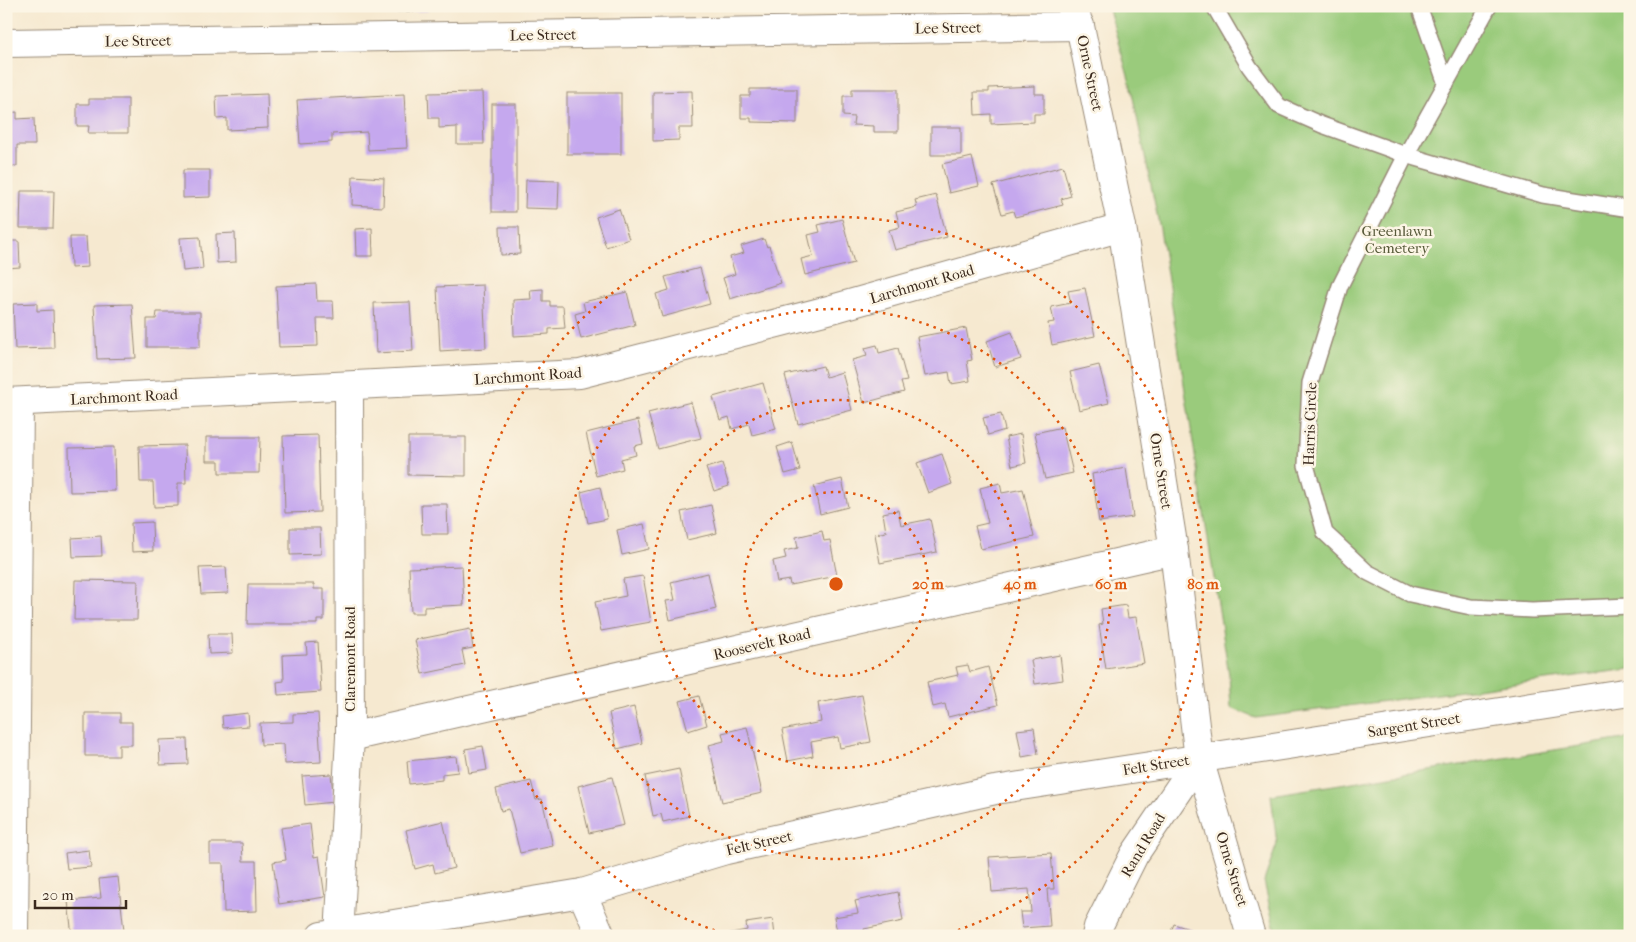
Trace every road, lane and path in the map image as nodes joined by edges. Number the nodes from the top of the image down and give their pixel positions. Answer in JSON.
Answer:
{"nodes":[{"id":1,"x":1214,"y":6,"type":"edge"},
{"id":2,"x":1419,"y":6,"type":"edge"},
{"id":3,"x":1489,"y":6,"type":"edge"},
{"id":4,"x":1076,"y":16,"type":"edge"},
{"id":5,"x":6,"y":43,"type":"edge"},
{"id":6,"x":1446,"y":84,"type":"junction"},
{"id":7,"x":1406,"y":155,"type":"junction"},
{"id":8,"x":1630,"y":209,"type":"edge"},
{"id":9,"x":1122,"y":227,"type":"junction"},
{"id":10,"x":349,"y":387,"type":"junction"},
{"id":11,"x":12,"y":402,"type":"edge"},
{"id":12,"x":1174,"y":550,"type":"junction"},
{"id":13,"x":1630,"y":606,"type":"edge"},
{"id":14,"x":1630,"y":692,"type":"edge"},
{"id":15,"x":350,"y":737,"type":"junction"},
{"id":16,"x":1199,"y":759,"type":"junction"},
{"id":17,"x":582,"y":893,"type":"junction"},
{"id":18,"x":1630,"y":928,"type":"edge"},
{"id":19,"x":333,"y":934,"type":"edge"},
{"id":20,"x":14,"y":936,"type":"edge"},
{"id":21,"x":601,"y":936,"type":"edge"},
{"id":22,"x":1096,"y":936,"type":"edge"},
{"id":23,"x":1251,"y":936,"type":"edge"},
{"id":24,"x":1616,"y":936,"type":"edge"}],
"edges":[{"from":1,"to":7,"type":"lane"},
{"from":2,"to":6,"type":"lane"},
{"from":3,"to":6,"type":"lane","name":"Harris Circle"},
{"from":4,"to":5,"type":"street","name":"Lee Street"},
{"from":4,"to":9,"type":"street","name":"Orne Street"},
{"from":6,"to":7,"type":"lane","name":"Harris Circle"},
{"from":7,"to":8,"type":"lane"},
{"from":7,"to":13,"type":"lane","name":"Harris Circle"},
{"from":9,"to":10,"type":"street","name":"Larchmont Road"},
{"from":9,"to":12,"type":"street","name":"Orne Street"},
{"from":10,"to":11,"type":"street","name":"Larchmont Road"},
{"from":10,"to":15,"type":"street","name":"Claremont Road"},
{"from":11,"to":20,"type":"street"},
{"from":12,"to":15,"type":"street","name":"Roosevelt Road"},
{"from":12,"to":16,"type":"street","name":"Orne Street"},
{"from":14,"to":16,"type":"street","name":"Sargent Street"},
{"from":15,"to":19,"type":"street","name":"Claremont Road"},
{"from":16,"to":17,"type":"street","name":"Felt Street"},
{"from":16,"to":22,"type":"street","name":"Rand Road"},
{"from":16,"to":23,"type":"street","name":"Orne Street"},
{"from":17,"to":19,"type":"street","name":"Felt Street"},
{"from":17,"to":21,"type":"street"},
{"from":18,"to":24,"type":"path"}]}
